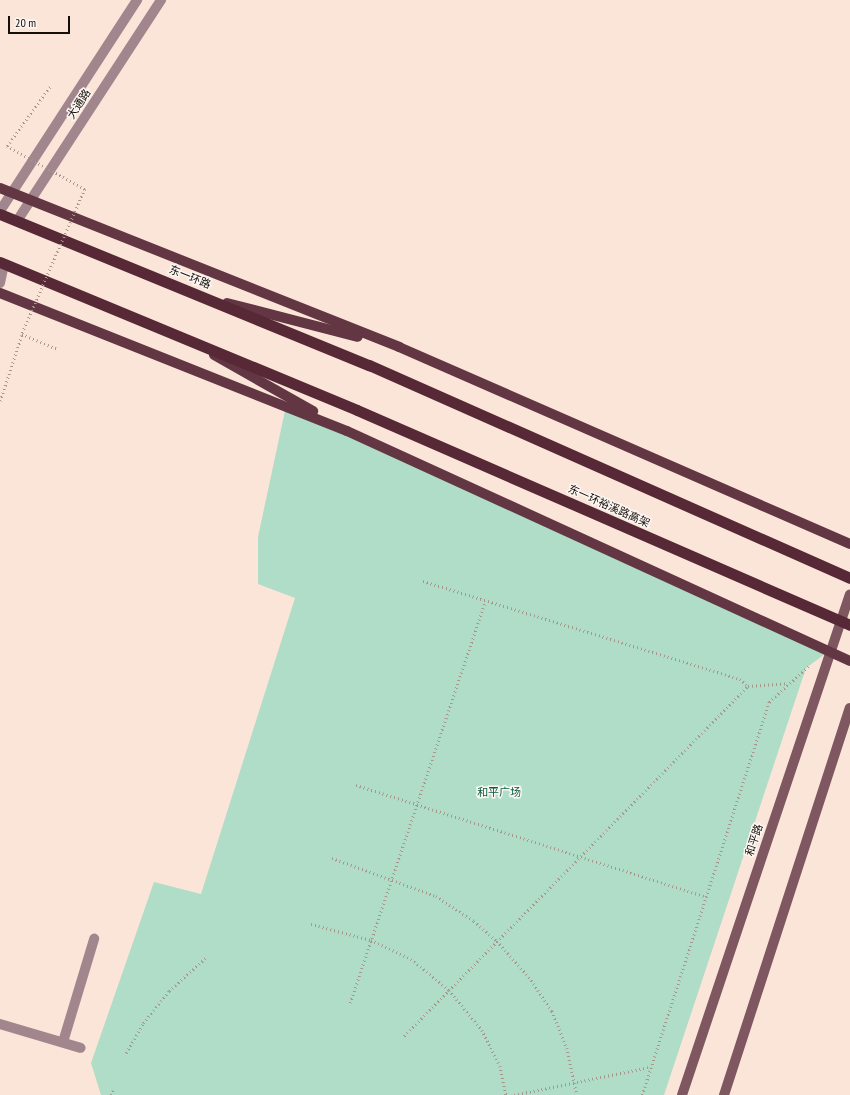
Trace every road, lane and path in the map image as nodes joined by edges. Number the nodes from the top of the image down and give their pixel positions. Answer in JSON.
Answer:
{"nodes":[{"id":1,"x":138,"y":0,"type":"edge"},
{"id":2,"x":161,"y":0,"type":"edge"},
{"id":3,"x":51,"y":85,"type":"dead end"},
{"id":4,"x":0,"y":188,"type":"edge"},
{"id":5,"x":12,"y":193,"type":"junction"},
{"id":6,"x":29,"y":201,"type":"junction"},
{"id":7,"x":0,"y":212,"type":"edge"},
{"id":8,"x":17,"y":221,"type":"junction"},
{"id":9,"x":2,"y":263,"type":"edge"},
{"id":10,"x":0,"y":283,"type":"edge"},
{"id":11,"x":0,"y":293,"type":"edge"},
{"id":12,"x":201,"y":296,"type":"junction"},
{"id":13,"x":22,"y":334,"type":"junction"},
{"id":14,"x":188,"y":340,"type":"junction"},
{"id":15,"x":399,"y":347,"type":"junction"},
{"id":16,"x":57,"y":349,"type":"dead end"},
{"id":17,"x":0,"y":401,"type":"edge"},
{"id":18,"x":347,"y":431,"type":"junction"},
{"id":19,"x":850,"y":544,"type":"edge"},
{"id":20,"x":850,"y":578,"type":"edge"},
{"id":21,"x":423,"y":581,"type":"dead end"},
{"id":22,"x":850,"y":594,"type":"edge"},
{"id":23,"x":485,"y":601,"type":"junction"},
{"id":24,"x":850,"y":625,"type":"edge"},
{"id":25,"x":829,"y":651,"type":"junction"},
{"id":26,"x":850,"y":661,"type":"edge"},
{"id":27,"x":787,"y":683,"type":"junction"},
{"id":28,"x":748,"y":686,"type":"junction"},
{"id":29,"x":850,"y":708,"type":"edge"},
{"id":30,"x":356,"y":784,"type":"dead end"},
{"id":31,"x":332,"y":858,"type":"dead end"},
{"id":32,"x":392,"y":878,"type":"junction"},
{"id":33,"x":706,"y":896,"type":"junction"},
{"id":34,"x":311,"y":924,"type":"dead end"},
{"id":35,"x":94,"y":939,"type":"dead end"},
{"id":36,"x":371,"y":940,"type":"junction"},
{"id":37,"x":497,"y":941,"type":"junction"},
{"id":38,"x":208,"y":956,"type":"dead end"},
{"id":39,"x":449,"y":990,"type":"junction"},
{"id":40,"x":350,"y":1003,"type":"dead end"},
{"id":41,"x":0,"y":1024,"type":"edge"},
{"id":42,"x":404,"y":1036,"type":"dead end"},
{"id":43,"x":63,"y":1042,"type":"junction"},
{"id":44,"x":80,"y":1048,"type":"dead end"},
{"id":45,"x":126,"y":1053,"type":"dead end"},
{"id":46,"x":651,"y":1067,"type":"junction"},
{"id":47,"x":576,"y":1082,"type":"junction"},
{"id":48,"x":114,"y":1090,"type":"dead end"},
{"id":49,"x":111,"y":1095,"type":"edge"},
{"id":50,"x":506,"y":1095,"type":"edge"},
{"id":51,"x":514,"y":1095,"type":"edge"},
{"id":52,"x":578,"y":1095,"type":"edge"},
{"id":53,"x":642,"y":1095,"type":"edge"},
{"id":54,"x":682,"y":1095,"type":"edge"},
{"id":55,"x":724,"y":1095,"type":"edge"}],
"edges":[{"from":1,"to":5,"type":"street","name":"大通路"},
{"from":2,"to":6,"type":"street","name":"大通路"},
{"from":3,"to":13,"type":"path","bridge":true},
{"from":4,"to":5,"type":"main road"},
{"from":5,"to":6,"type":"main road"},
{"from":5,"to":7,"type":"street","name":"大通路"},
{"from":6,"to":8,"type":"street","name":"大通路"},
{"from":6,"to":15,"type":"main road"},
{"from":7,"to":8,"type":"highway","name":"东一环路"},
{"from":8,"to":12,"type":"highway","name":"东一环路"},
{"from":9,"to":10,"type":"street"},
{"from":9,"to":14,"type":"highway"},
{"from":11,"to":18,"type":"main road"},
{"from":12,"to":15,"type":"main road"},
{"from":12,"to":20,"type":"highway","name":"东一环路"},
{"from":13,"to":16,"type":"path"},
{"from":13,"to":17,"type":"path"},
{"from":14,"to":18,"type":"main road"},
{"from":14,"to":24,"type":"highway","name":"东一环裕溪路高架","bridge":true},
{"from":15,"to":19,"type":"main road"},
{"from":18,"to":25,"type":"main road"},
{"from":21,"to":23,"type":"path"},
{"from":22,"to":25,"type":"main road","name":"和平路"},
{"from":23,"to":28,"type":"path"},
{"from":23,"to":32,"type":"path"},
{"from":25,"to":26,"type":"main road"},
{"from":25,"to":27,"type":"path"},
{"from":25,"to":54,"type":"main road","name":"和平路"},
{"from":27,"to":28,"type":"path"},
{"from":27,"to":33,"type":"path"},
{"from":28,"to":37,"type":"path"},
{"from":29,"to":55,"type":"main road"},
{"from":30,"to":33,"type":"path"},
{"from":31,"to":32,"type":"path"},
{"from":32,"to":36,"type":"path"},
{"from":32,"to":37,"type":"path"},
{"from":33,"to":46,"type":"path"},
{"from":34,"to":36,"type":"path"},
{"from":35,"to":43,"type":"street"},
{"from":36,"to":39,"type":"path"},
{"from":36,"to":40,"type":"path"},
{"from":37,"to":39,"type":"path"},
{"from":37,"to":47,"type":"path"},
{"from":38,"to":45,"type":"path"},
{"from":39,"to":42,"type":"path"},
{"from":39,"to":50,"type":"path"},
{"from":41,"to":43,"type":"street"},
{"from":43,"to":44,"type":"street"},
{"from":46,"to":47,"type":"path"},
{"from":46,"to":53,"type":"path"},
{"from":47,"to":51,"type":"path"},
{"from":47,"to":52,"type":"path"},
{"from":48,"to":49,"type":"path"}]}
